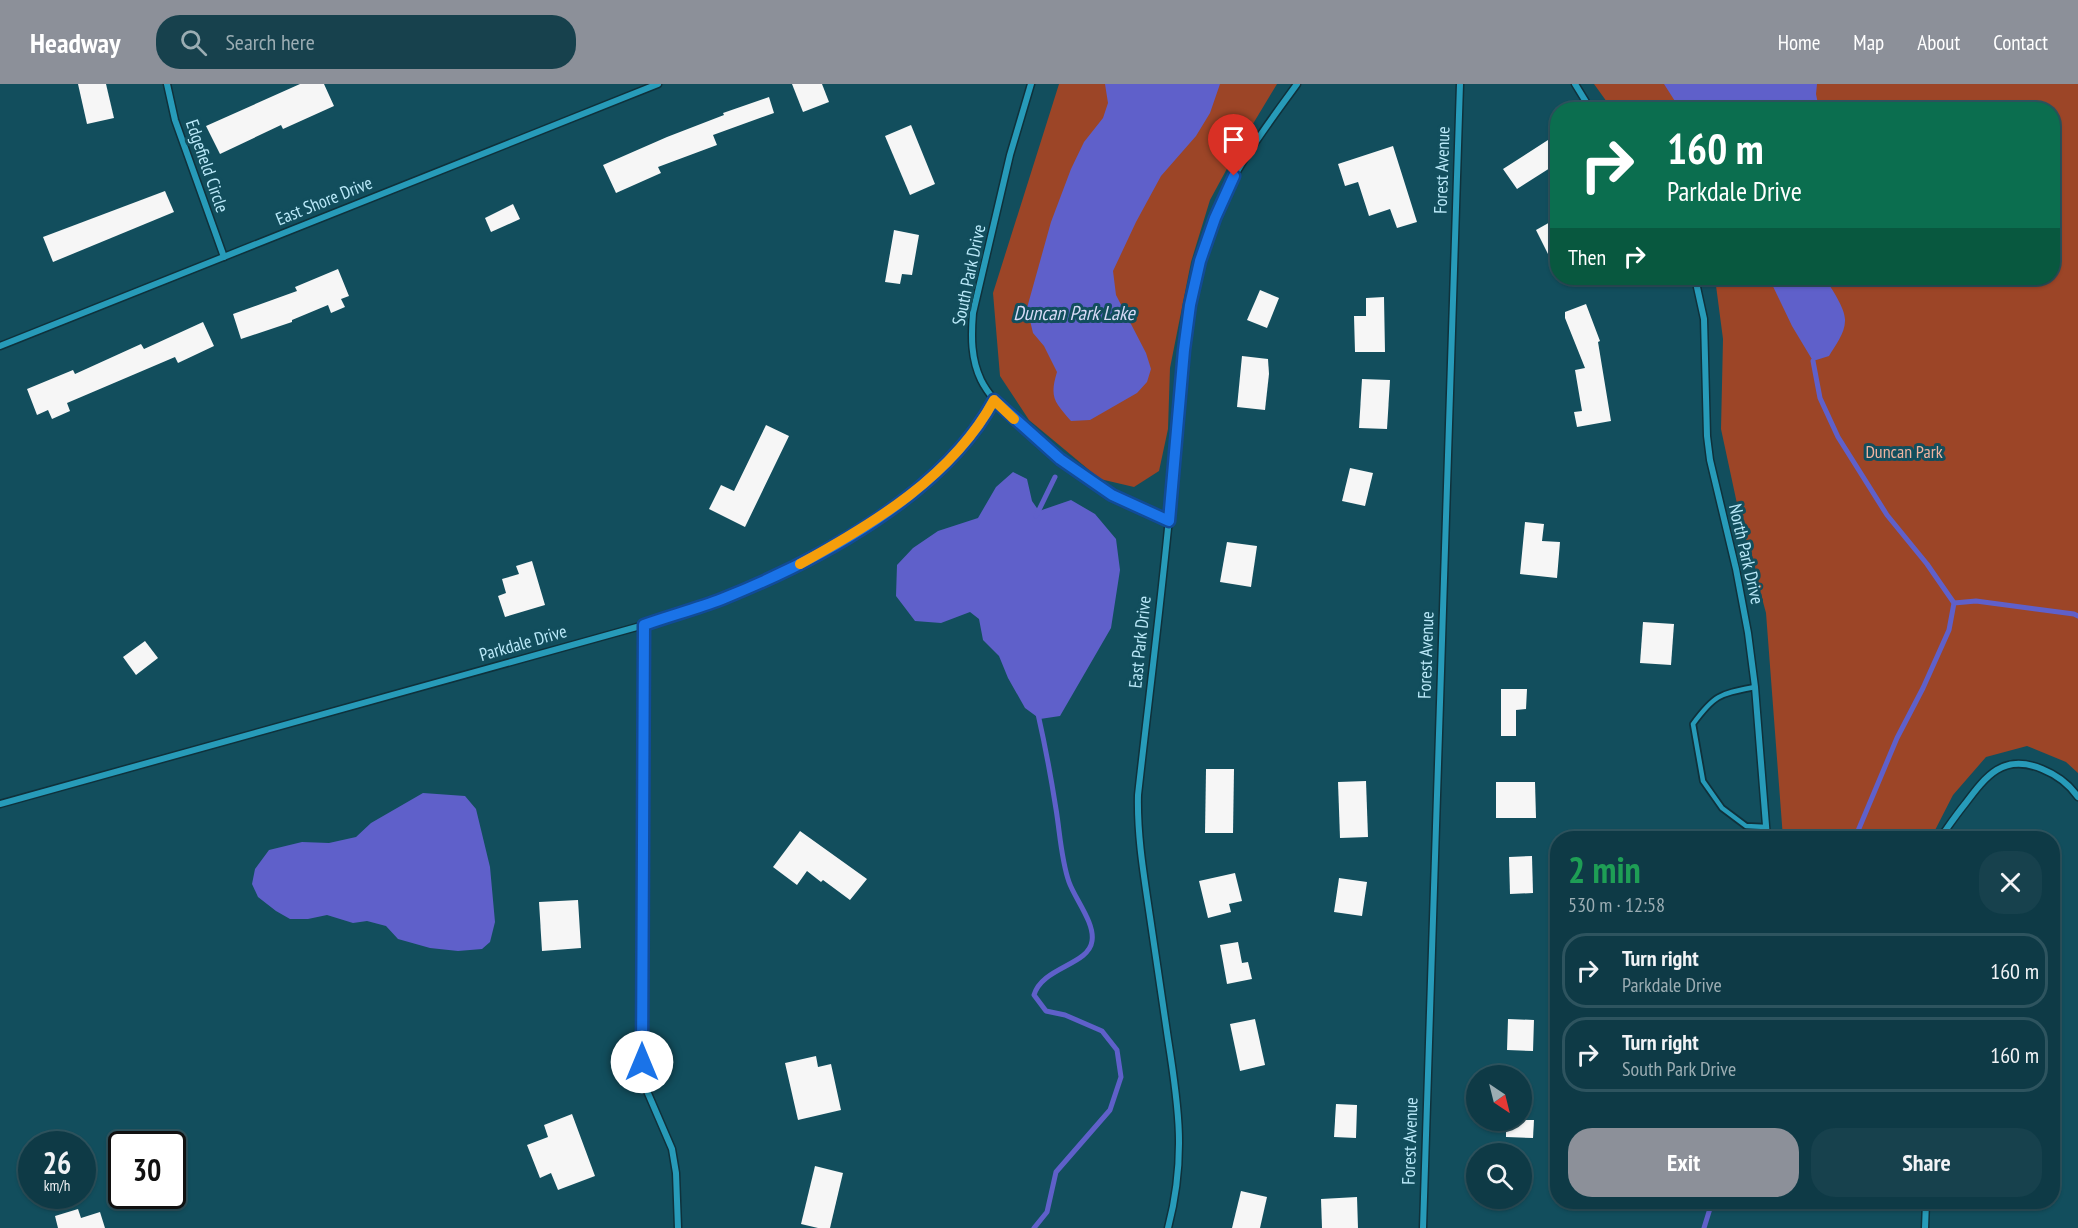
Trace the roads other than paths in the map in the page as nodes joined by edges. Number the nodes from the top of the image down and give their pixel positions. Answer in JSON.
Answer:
{"nodes":[{"id":1,"x":167,"y":84,"type":"edge"},
{"id":2,"x":658,"y":84,"type":"edge"},
{"id":3,"x":1031,"y":84,"type":"edge"},
{"id":4,"x":1297,"y":84,"type":"edge"},
{"id":5,"x":1460,"y":84,"type":"edge"},
{"id":6,"x":1575,"y":84,"type":"edge"},
{"id":7,"x":1586,"y":102,"type":"edge"},
{"id":8,"x":224,"y":257,"type":"junction"},
{"id":9,"x":1697,"y":285,"type":"edge"},
{"id":10,"x":0,"y":346,"type":"edge"},
{"id":11,"x":994,"y":400,"type":"junction"},
{"id":12,"x":1169,"y":521,"type":"junction"},
{"id":13,"x":644,"y":625,"type":"junction"},
{"id":14,"x":1755,"y":687,"type":"junction"},
{"id":15,"x":2078,"y":797,"type":"edge"},
{"id":16,"x":0,"y":804,"type":"edge"},
{"id":17,"x":1766,"y":827,"type":"junction"},
{"id":18,"x":1766,"y":831,"type":"edge"},
{"id":19,"x":1945,"y":831,"type":"edge"},
{"id":20,"x":1926,"y":1209,"type":"edge"},
{"id":21,"x":678,"y":1228,"type":"edge"},
{"id":22,"x":1168,"y":1228,"type":"edge"},
{"id":23,"x":1423,"y":1228,"type":"edge"},
{"id":24,"x":1925,"y":1228,"type":"edge"}],
"edges":[{"from":1,"to":8,"type":"street","name":"Edgefield Circle"},
{"from":2,"to":8,"type":"street","name":"East Shore Drive"},
{"from":3,"to":11,"type":"street","name":"South Park Drive"},
{"from":4,"to":12,"type":"street","name":"East Park Drive"},
{"from":5,"to":23,"type":"street","name":"Forest Avenue"},
{"from":6,"to":7,"type":"street"},
{"from":8,"to":10,"type":"street","name":"East Shore Drive"},
{"from":9,"to":14,"type":"street","name":"North Park Drive"},
{"from":11,"to":12,"type":"street","name":"South Park Drive"},
{"from":11,"to":13,"type":"street","name":"Parkdale Drive"},
{"from":12,"to":22,"type":"street","name":"East Park Drive"},
{"from":13,"to":16,"type":"street","name":"Parkdale Drive"},
{"from":13,"to":21,"type":"street"},
{"from":14,"to":17,"type":"street","name":"North Park Drive"},
{"from":14,"to":17,"type":"lane"},
{"from":15,"to":19,"type":"street"},
{"from":17,"to":18,"type":"street","name":"North Park Drive"},
{"from":20,"to":24,"type":"street"}]}
